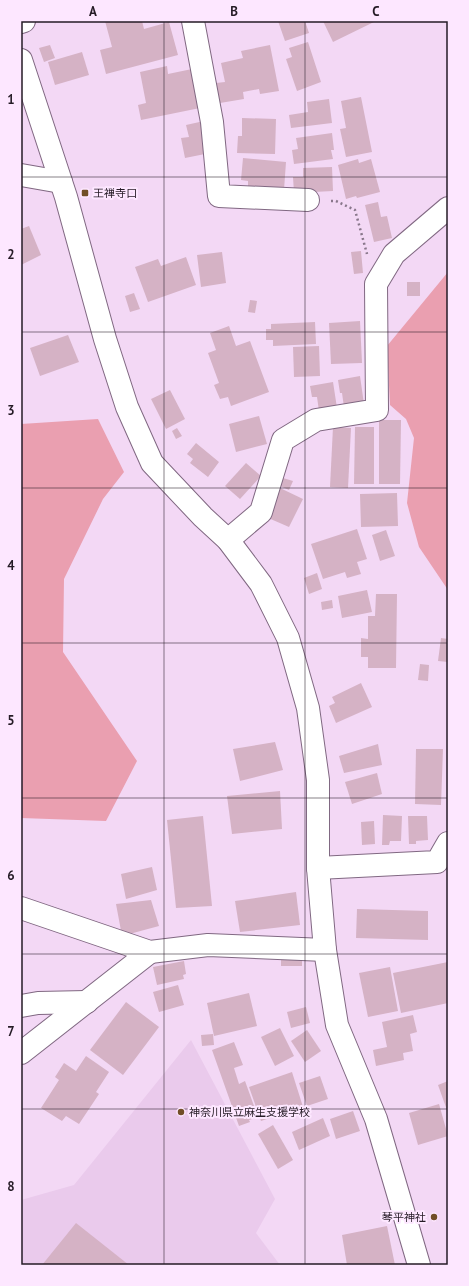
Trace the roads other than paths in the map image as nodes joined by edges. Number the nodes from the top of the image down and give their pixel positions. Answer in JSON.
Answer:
{"nodes":[{"id":1,"x":193,"y":21,"type":"edge"},
{"id":2,"x":21,"y":60,"type":"edge"},
{"id":3,"x":21,"y":175,"type":"edge"},
{"id":4,"x":61,"y":182,"type":"junction"},
{"id":5,"x":308,"y":200,"type":"road end"},
{"id":6,"x":448,"y":208,"type":"edge"},
{"id":7,"x":228,"y":540,"type":"junction"},
{"id":8,"x":448,"y":843,"type":"edge"},
{"id":9,"x":318,"y":868,"type":"junction"},
{"id":10,"x":21,"y":908,"type":"edge"},
{"id":11,"x":325,"y":950,"type":"junction"},
{"id":12,"x":150,"y":952,"type":"junction"},
{"id":13,"x":87,"y":1002,"type":"junction"},
{"id":14,"x":21,"y":1006,"type":"edge"},
{"id":15,"x":21,"y":1053,"type":"edge"},
{"id":16,"x":419,"y":1265,"type":"edge"}],
"edges":[{"from":1,"to":5,"type":"street"},
{"from":2,"to":4,"type":"street"},
{"from":3,"to":4,"type":"street"},
{"from":4,"to":7,"type":"street"},
{"from":6,"to":7,"type":"street"},
{"from":7,"to":9,"type":"street"},
{"from":8,"to":9,"type":"street"},
{"from":9,"to":11,"type":"street"},
{"from":10,"to":12,"type":"street"},
{"from":11,"to":12,"type":"street"},
{"from":11,"to":16,"type":"street"},
{"from":12,"to":13,"type":"street"},
{"from":13,"to":14,"type":"street"},
{"from":13,"to":15,"type":"street"}]}
